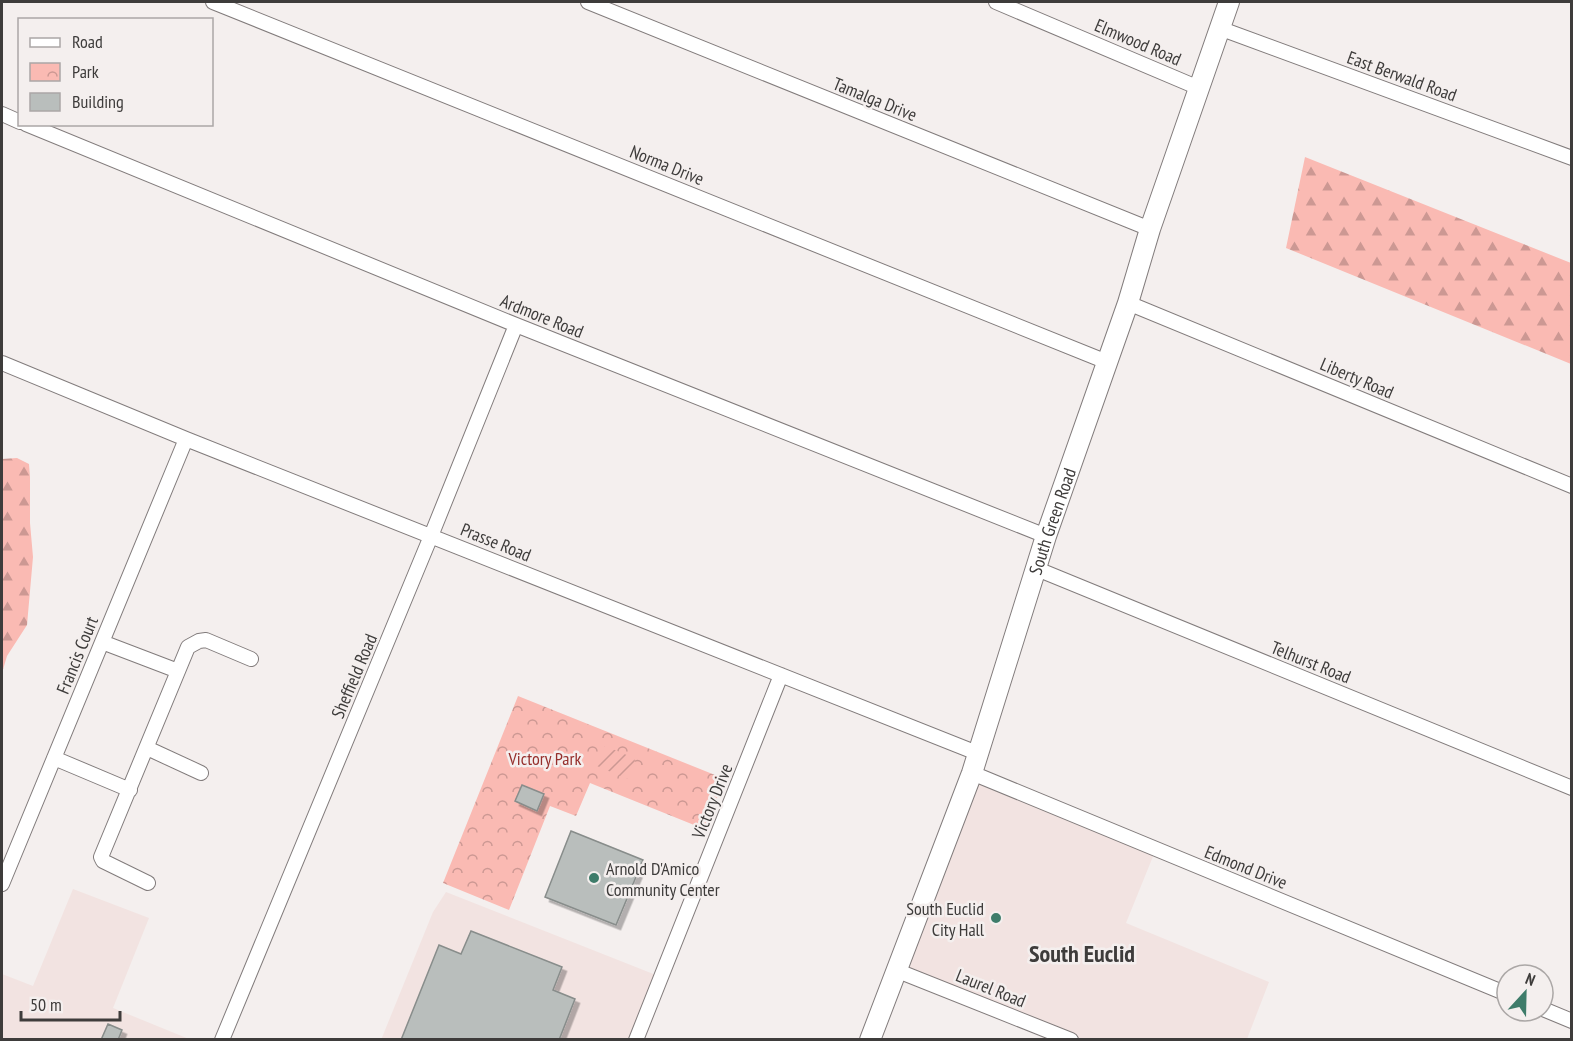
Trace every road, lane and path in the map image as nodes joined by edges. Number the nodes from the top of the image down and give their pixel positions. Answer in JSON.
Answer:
{"nodes":[{"id":1,"x":213,"y":2,"type":"edge"},
{"id":2,"x":588,"y":2,"type":"edge"},
{"id":3,"x":996,"y":2,"type":"edge"},
{"id":4,"x":1229,"y":2,"type":"edge"},
{"id":5,"x":1220,"y":28,"type":"junction"},
{"id":6,"x":1199,"y":88,"type":"junction"},
{"id":7,"x":2,"y":114,"type":"edge"},
{"id":8,"x":18,"y":121,"type":"edge"},
{"id":9,"x":31,"y":126,"type":"edge"},
{"id":10,"x":1572,"y":158,"type":"edge"},
{"id":11,"x":1150,"y":229,"type":"junction"},
{"id":12,"x":1128,"y":303,"type":"junction"},
{"id":13,"x":516,"y":325,"type":"junction"},
{"id":14,"x":1107,"y":362,"type":"junction"},
{"id":15,"x":2,"y":363,"type":"edge"},
{"id":16,"x":186,"y":439,"type":"junction"},
{"id":17,"x":1572,"y":486,"type":"edge"},
{"id":18,"x":431,"y":536,"type":"junction"},
{"id":19,"x":1046,"y":536,"type":"junction"},
{"id":20,"x":1037,"y":569,"type":"junction"},
{"id":21,"x":102,"y":642,"type":"junction"},
{"id":22,"x":252,"y":659,"type":"dead end"},
{"id":23,"x":178,"y":671,"type":"junction"},
{"id":24,"x":782,"y":675,"type":"junction"},
{"id":25,"x":147,"y":748,"type":"junction"},
{"id":26,"x":977,"y":753,"type":"junction"},
{"id":27,"x":54,"y":758,"type":"junction"},
{"id":28,"x":201,"y":773,"type":"dead end"},
{"id":29,"x":972,"y":773,"type":"junction"},
{"id":30,"x":1572,"y":788,"type":"edge"},
{"id":31,"x":130,"y":790,"type":"junction"},
{"id":32,"x":148,"y":883,"type":"dead end"},
{"id":33,"x":2,"y":884,"type":"edge"},
{"id":34,"x":898,"y":971,"type":"junction"},
{"id":35,"x":1495,"y":989,"type":"edge"},
{"id":36,"x":1555,"y":1014,"type":"edge"},
{"id":37,"x":1572,"y":1021,"type":"edge"},
{"id":38,"x":222,"y":1040,"type":"edge"},
{"id":39,"x":636,"y":1040,"type":"edge"},
{"id":40,"x":870,"y":1040,"type":"edge"},
{"id":41,"x":1071,"y":1040,"type":"edge"}],
"edges":[{"from":1,"to":14,"type":"street","name":"Norma Drive"},
{"from":2,"to":11,"type":"street","name":"Tamalga Drive"},
{"from":3,"to":6,"type":"street","name":"Elmwood Road"},
{"from":4,"to":5,"type":"main road","name":"South Green Road"},
{"from":5,"to":6,"type":"main road","name":"South Green Road"},
{"from":5,"to":10,"type":"street","name":"East Berwald Road"},
{"from":6,"to":11,"type":"main road","name":"South Green Road"},
{"from":7,"to":8,"type":"street"},
{"from":9,"to":13,"type":"street","name":"Ardmore Road"},
{"from":11,"to":12,"type":"main road","name":"South Green Road"},
{"from":12,"to":14,"type":"main road","name":"South Green Road"},
{"from":12,"to":17,"type":"street","name":"Liberty Road"},
{"from":13,"to":18,"type":"street","name":"Sheffield Road"},
{"from":13,"to":19,"type":"street","name":"Ardmore Road"},
{"from":14,"to":19,"type":"main road","name":"South Green Road"},
{"from":15,"to":16,"type":"street","name":"Prasse Road"},
{"from":16,"to":18,"type":"street","name":"Prasse Road"},
{"from":16,"to":21,"type":"street","name":"Francis Court"},
{"from":18,"to":24,"type":"street","name":"Prasse Road"},
{"from":18,"to":38,"type":"street","name":"Sheffield Road"},
{"from":19,"to":20,"type":"main road","name":"South Green Road"},
{"from":20,"to":26,"type":"main road","name":"South Green Road"},
{"from":20,"to":30,"type":"street","name":"Telhurst Road"},
{"from":21,"to":23,"type":"street"},
{"from":21,"to":27,"type":"street","name":"Francis Court"},
{"from":22,"to":23,"type":"street"},
{"from":23,"to":25,"type":"street"},
{"from":24,"to":26,"type":"street","name":"Prasse Road"},
{"from":24,"to":39,"type":"street","name":"Victory Drive"},
{"from":25,"to":28,"type":"street"},
{"from":25,"to":31,"type":"street"},
{"from":26,"to":29,"type":"main road","name":"South Green Road"},
{"from":27,"to":31,"type":"street"},
{"from":27,"to":33,"type":"street","name":"Francis Court"},
{"from":29,"to":34,"type":"main road","name":"South Green Road"},
{"from":29,"to":35,"type":"street","name":"Edmond Drive"},
{"from":31,"to":32,"type":"street"},
{"from":34,"to":40,"type":"main road","name":"South Green Road"},
{"from":34,"to":41,"type":"street","name":"Laurel Road"},
{"from":36,"to":37,"type":"street"}]}
